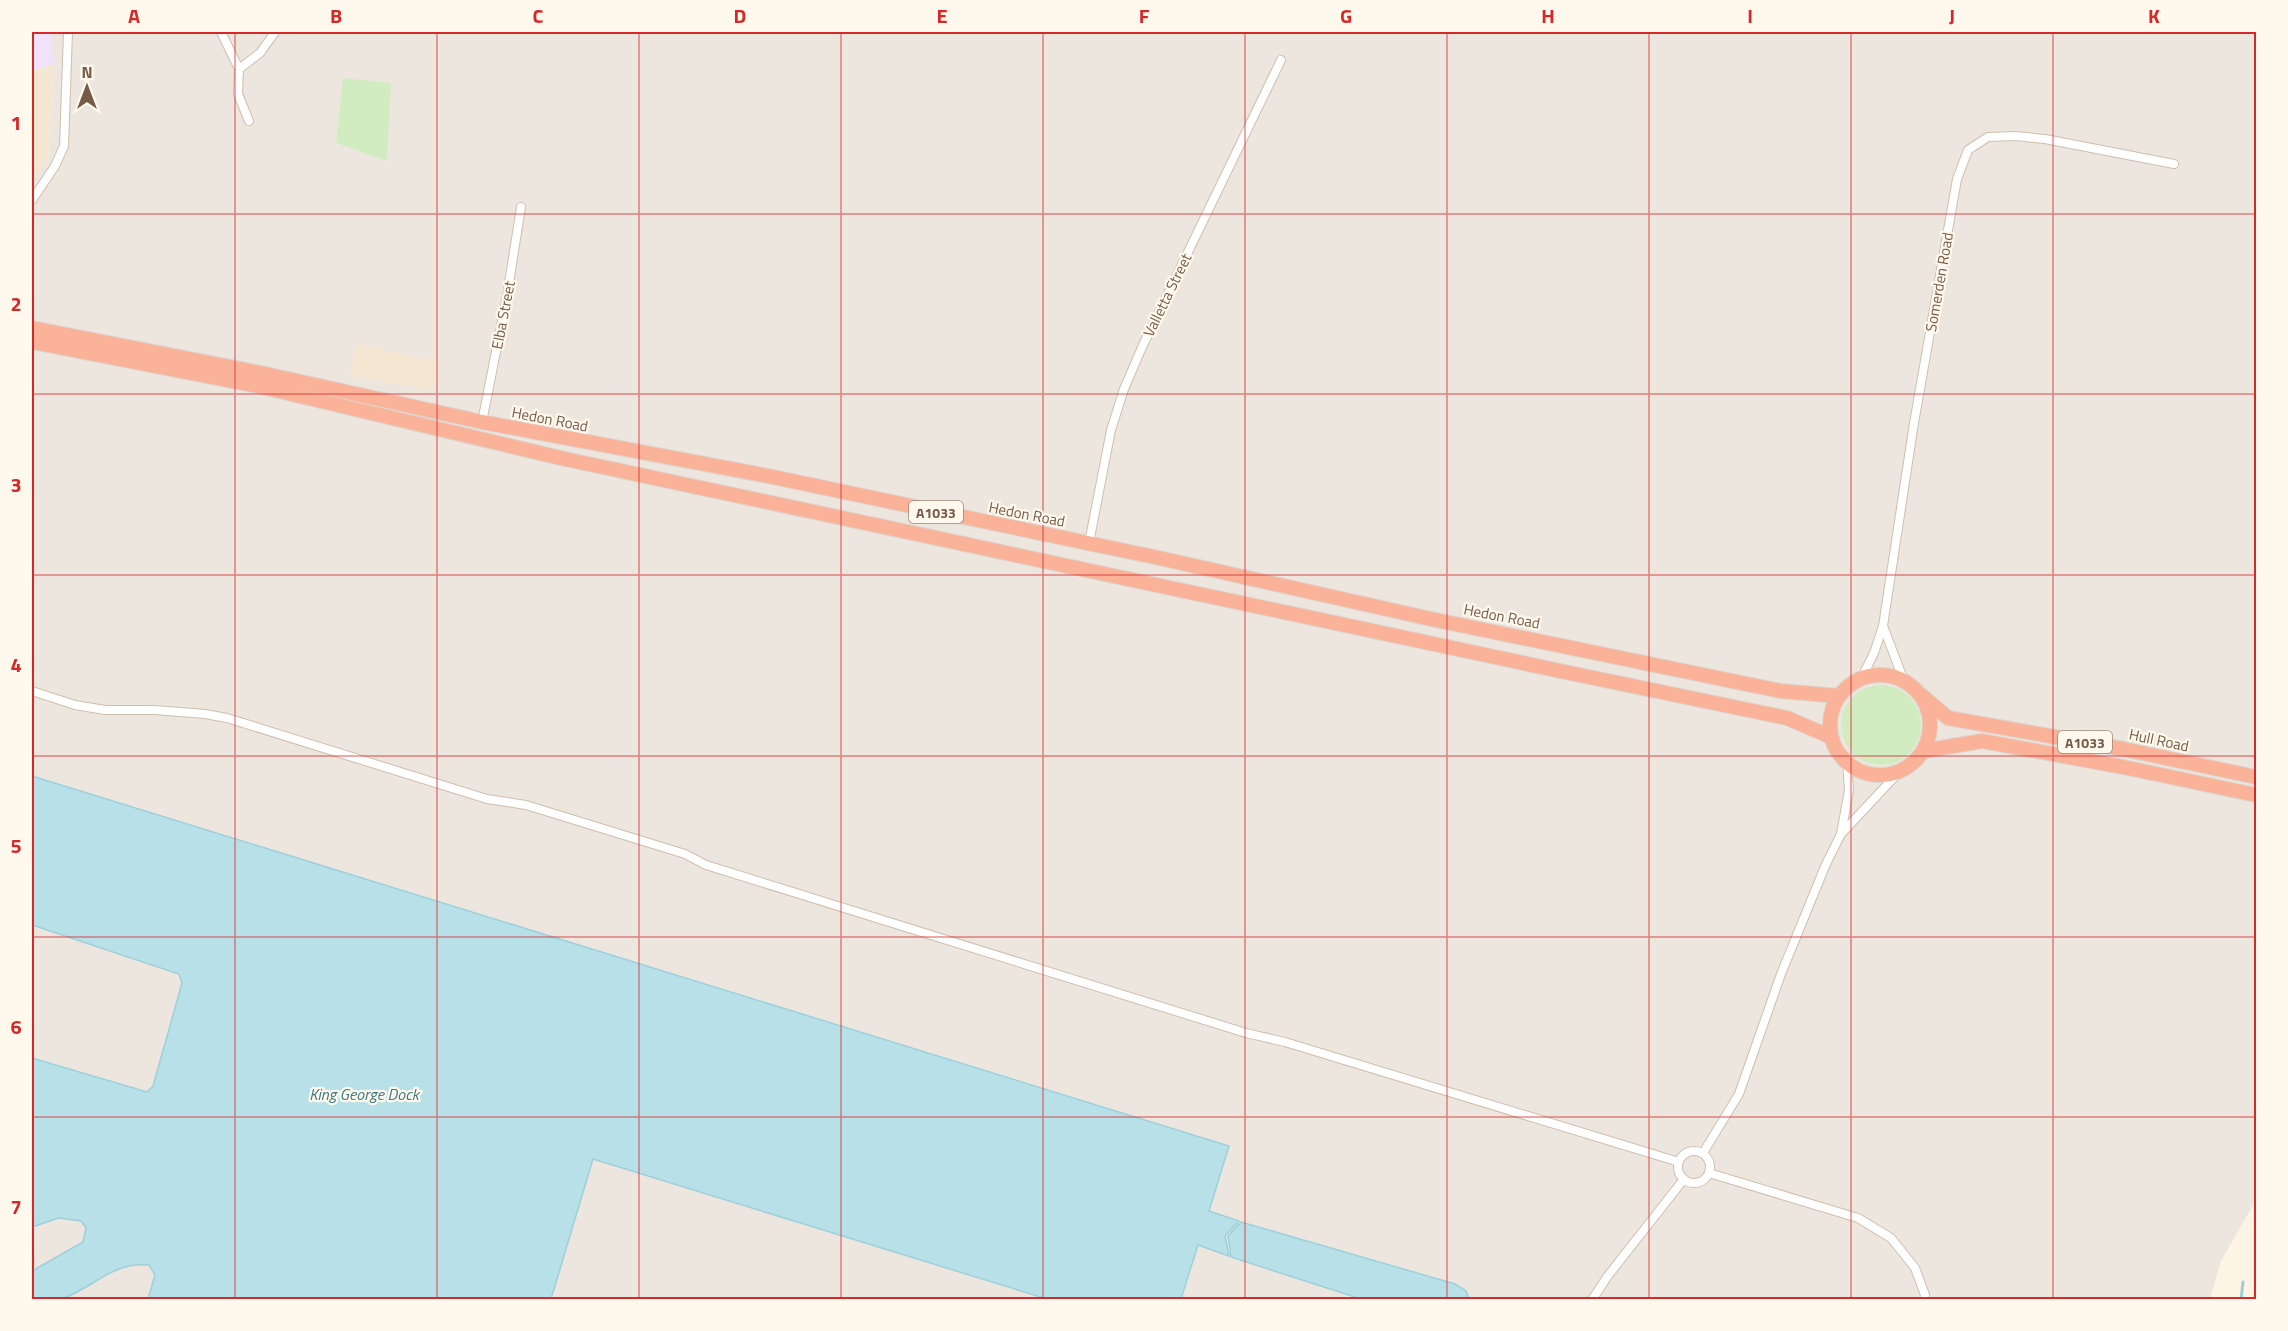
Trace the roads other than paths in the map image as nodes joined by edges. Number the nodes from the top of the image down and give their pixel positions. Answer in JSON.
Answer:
{"nodes":[{"id":1,"x":68,"y":32,"type":"edge"},
{"id":2,"x":221,"y":32,"type":"edge"},
{"id":3,"x":275,"y":32,"type":"edge"},
{"id":4,"x":1281,"y":60,"type":"dead end"},
{"id":5,"x":238,"y":69,"type":"junction"},
{"id":6,"x":249,"y":121,"type":"dead end"},
{"id":7,"x":2174,"y":164,"type":"dead end"},
{"id":8,"x":32,"y":200,"type":"edge"},
{"id":9,"x":521,"y":207,"type":"dead end"},
{"id":10,"x":32,"y":328,"type":"edge"},
{"id":11,"x":32,"y":342,"type":"edge"},
{"id":12,"x":482,"y":422,"type":"junction"},
{"id":13,"x":1089,"y":543,"type":"junction"},
{"id":14,"x":1883,"y":626,"type":"junction"},
{"id":15,"x":1861,"y":679,"type":"junction"},
{"id":16,"x":1904,"y":681,"type":"junction"},
{"id":17,"x":32,"y":691,"type":"edge"},
{"id":18,"x":1920,"y":694,"type":"junction"},
{"id":19,"x":1839,"y":696,"type":"junction"},
{"id":20,"x":1831,"y":737,"type":"junction"},
{"id":21,"x":1923,"y":751,"type":"junction"},
{"id":22,"x":1847,"y":762,"type":"junction"},
{"id":23,"x":1900,"y":771,"type":"junction"},
{"id":24,"x":2256,"y":777,"type":"edge"},
{"id":25,"x":2256,"y":795,"type":"edge"},
{"id":26,"x":1841,"y":834,"type":"junction"},
{"id":27,"x":1703,"y":1153,"type":"junction"},
{"id":28,"x":1679,"y":1162,"type":"junction"},
{"id":29,"x":1709,"y":1173,"type":"junction"},
{"id":30,"x":1684,"y":1179,"type":"junction"},
{"id":31,"x":1592,"y":1299,"type":"edge"},
{"id":32,"x":1924,"y":1299,"type":"edge"}],
"edges":[{"from":1,"to":8,"type":"street"},
{"from":2,"to":5,"type":"street"},
{"from":3,"to":5,"type":"street"},
{"from":4,"to":13,"type":"street","name":"Valletta Street"},
{"from":5,"to":6,"type":"street"},
{"from":7,"to":14,"type":"street","name":"Somerden Road"},
{"from":9,"to":12,"type":"street","name":"Elba Street"},
{"from":10,"to":12,"type":"highway","name":"Hedon Road","number":"A1033"},
{"from":11,"to":20,"type":"highway","number":"A1033"},
{"from":12,"to":13,"type":"highway","name":"Hedon Road","number":"A1033"},
{"from":13,"to":19,"type":"highway","name":"Hedon Road","number":"A1033"},
{"from":14,"to":15,"type":"street","name":"Somerden Road"},
{"from":14,"to":16,"type":"street"},
{"from":15,"to":16,"type":"highway","number":"A1033"},
{"from":15,"to":19,"type":"highway"},
{"from":16,"to":18,"type":"highway","number":"A1033"},
{"from":17,"to":28,"type":"street"},
{"from":18,"to":21,"type":"highway"},
{"from":18,"to":24,"type":"highway","name":"Hull Road","number":"A1033"},
{"from":19,"to":20,"type":"highway"},
{"from":20,"to":22,"type":"highway"},
{"from":21,"to":23,"type":"highway"},
{"from":21,"to":25,"type":"highway","number":"A1033"},
{"from":22,"to":23,"type":"highway"},
{"from":22,"to":26,"type":"street"},
{"from":23,"to":26,"type":"street"},
{"from":26,"to":27,"type":"street"},
{"from":27,"to":28,"type":"street"},
{"from":27,"to":29,"type":"street"},
{"from":28,"to":30,"type":"street"},
{"from":29,"to":30,"type":"street"},
{"from":29,"to":32,"type":"street"},
{"from":30,"to":31,"type":"street"}]}
